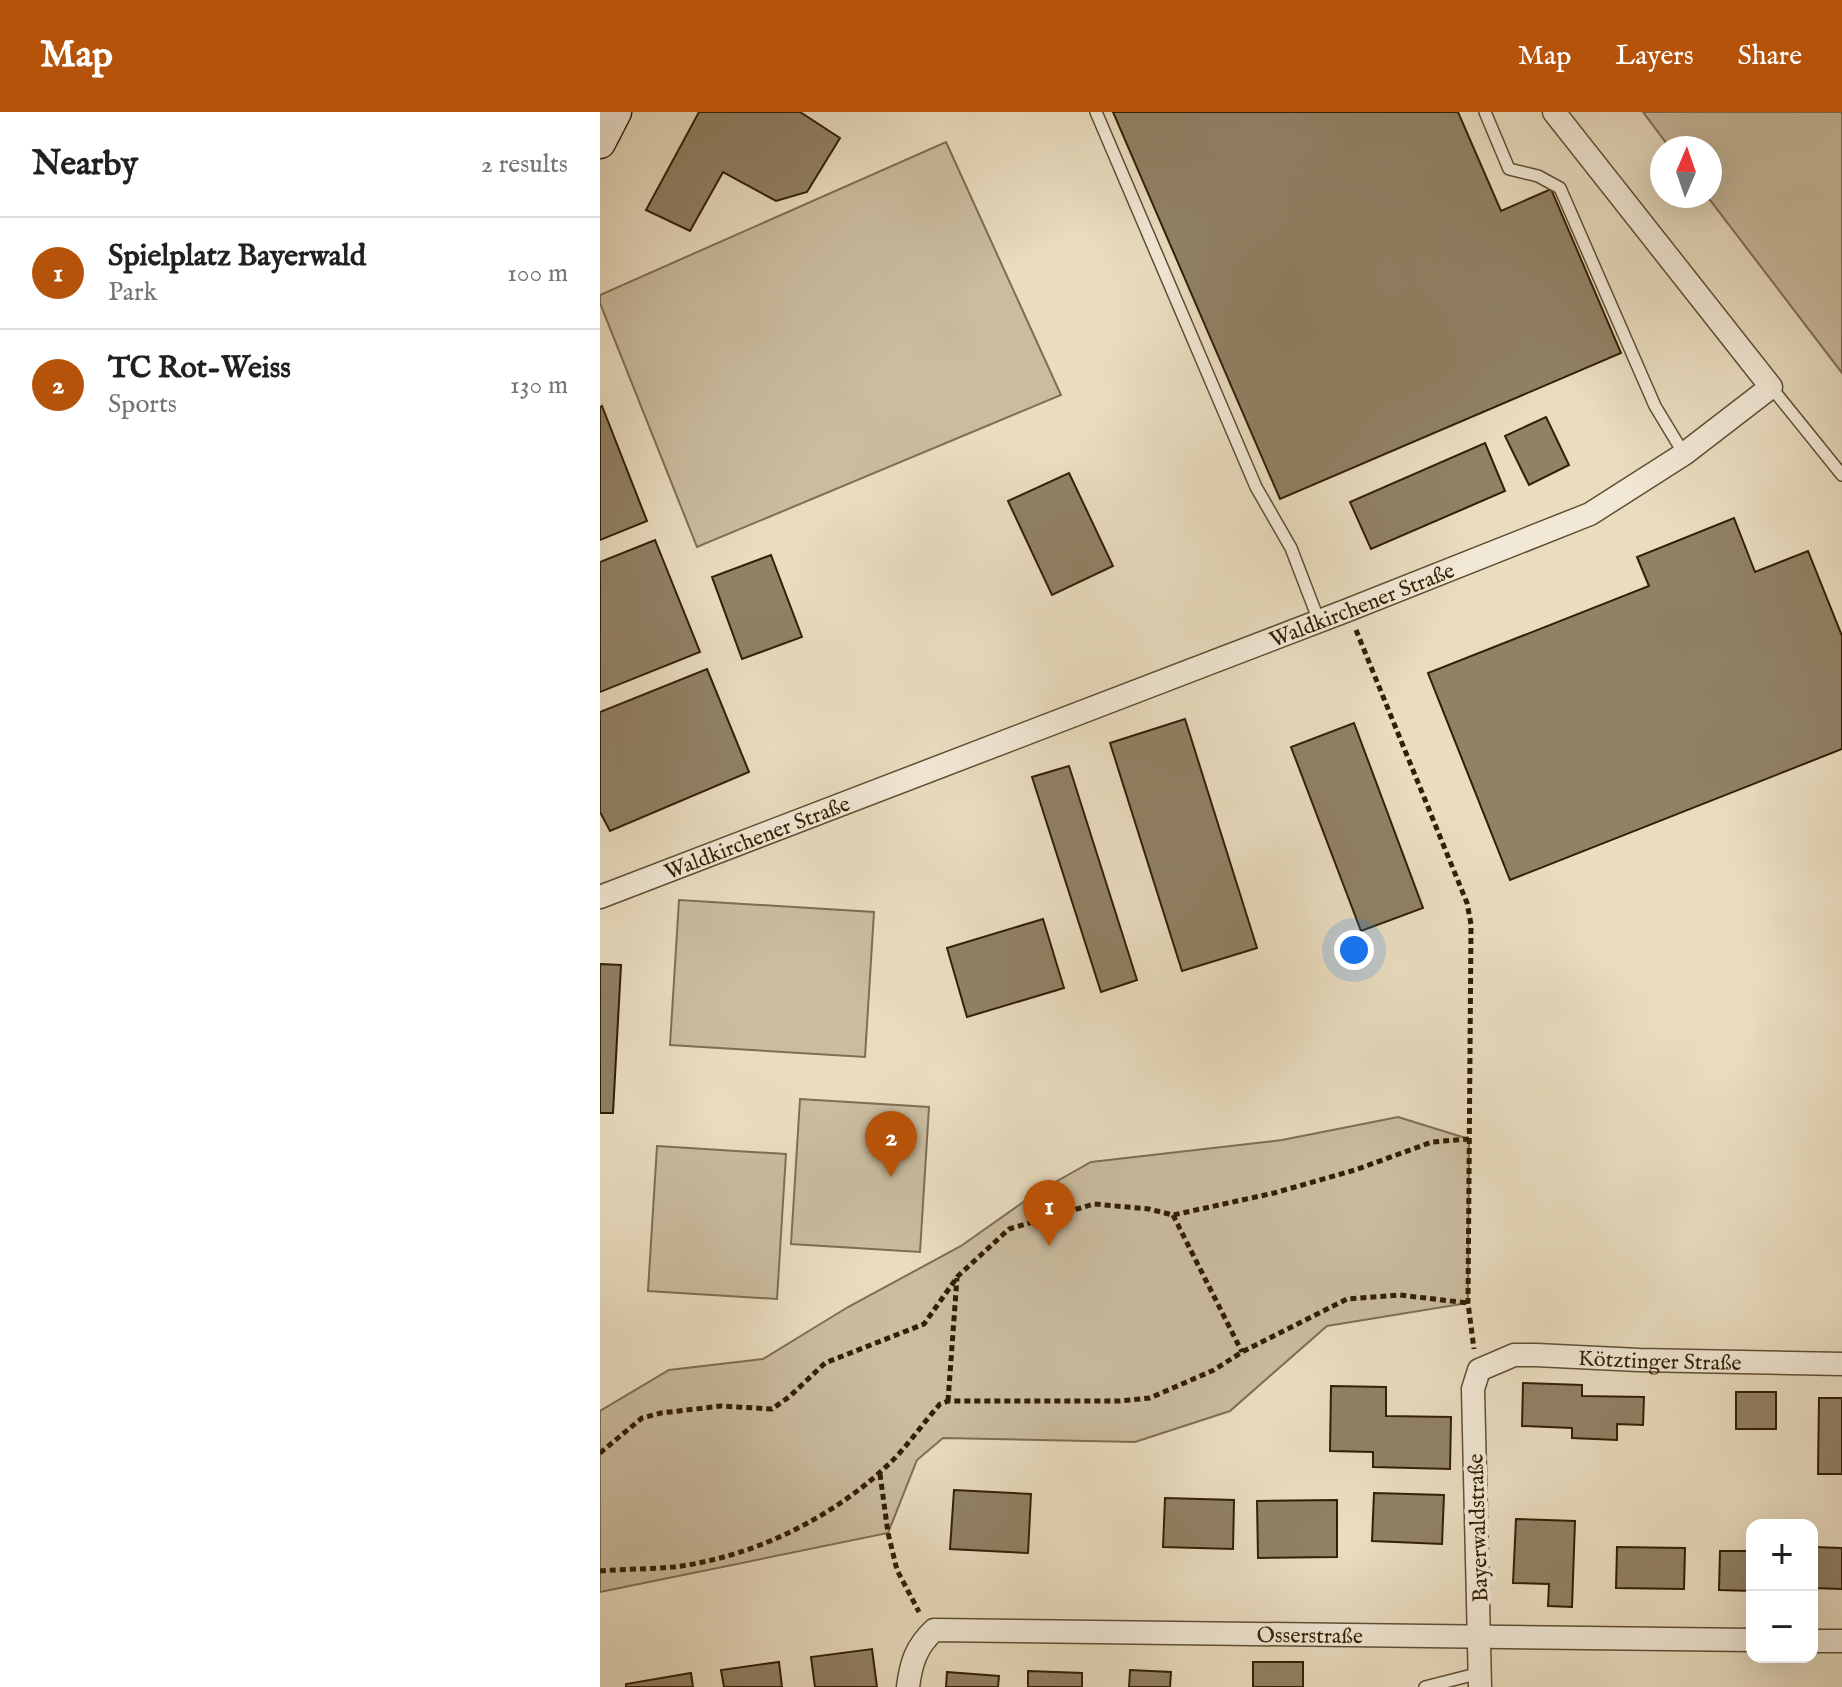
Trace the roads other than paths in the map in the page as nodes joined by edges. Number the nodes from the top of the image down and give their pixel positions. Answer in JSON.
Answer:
{"nodes":[{"id":1,"x":616,"y":112,"type":"edge"},
{"id":2,"x":1096,"y":112,"type":"edge"},
{"id":3,"x":1485,"y":112,"type":"edge"},
{"id":4,"x":1554,"y":112,"type":"edge"},
{"id":5,"x":600,"y":143,"type":"edge"},
{"id":6,"x":1771,"y":387,"type":"junction"},
{"id":7,"x":1684,"y":454,"type":"junction"},
{"id":8,"x":1842,"y":475,"type":"edge"},
{"id":9,"x":1319,"y":621,"type":"junction"},
{"id":10,"x":600,"y":897,"type":"edge"},
{"id":11,"x":1842,"y":1364,"type":"edge"},
{"id":12,"x":1479,"y":1370,"type":"joint"},
{"id":13,"x":1480,"y":1635,"type":"junction"},
{"id":14,"x":1746,"y":1640,"type":"edge"},
{"id":15,"x":1818,"y":1641,"type":"edge"},
{"id":16,"x":1842,"y":1641,"type":"edge"},
{"id":17,"x":1480,"y":1680,"type":"edge"},
{"id":18,"x":908,"y":1687,"type":"edge"},
{"id":19,"x":1425,"y":1687,"type":"edge"}],
"edges":[{"from":1,"to":5,"type":"main road"},
{"from":2,"to":9,"type":"lane"},
{"from":3,"to":7,"type":"lane"},
{"from":4,"to":6,"type":"street"},
{"from":6,"to":7,"type":"street","name":"Waldkirchener Straße"},
{"from":6,"to":8,"type":"lane"},
{"from":7,"to":9,"type":"street","name":"Waldkirchener Straße"},
{"from":9,"to":10,"type":"street","name":"Waldkirchener Straße"},
{"from":11,"to":12,"type":"street","name":"Kötztinger Straße"},
{"from":12,"to":13,"type":"street","name":"Bayerwaldstraße"},
{"from":13,"to":14,"type":"street","name":"Osserstraße"},
{"from":13,"to":17,"type":"street","name":"Bayerwaldstraße"},
{"from":13,"to":18,"type":"street","name":"Osserstraße"},
{"from":15,"to":16,"type":"street"},
{"from":17,"to":19,"type":"lane"}]}
